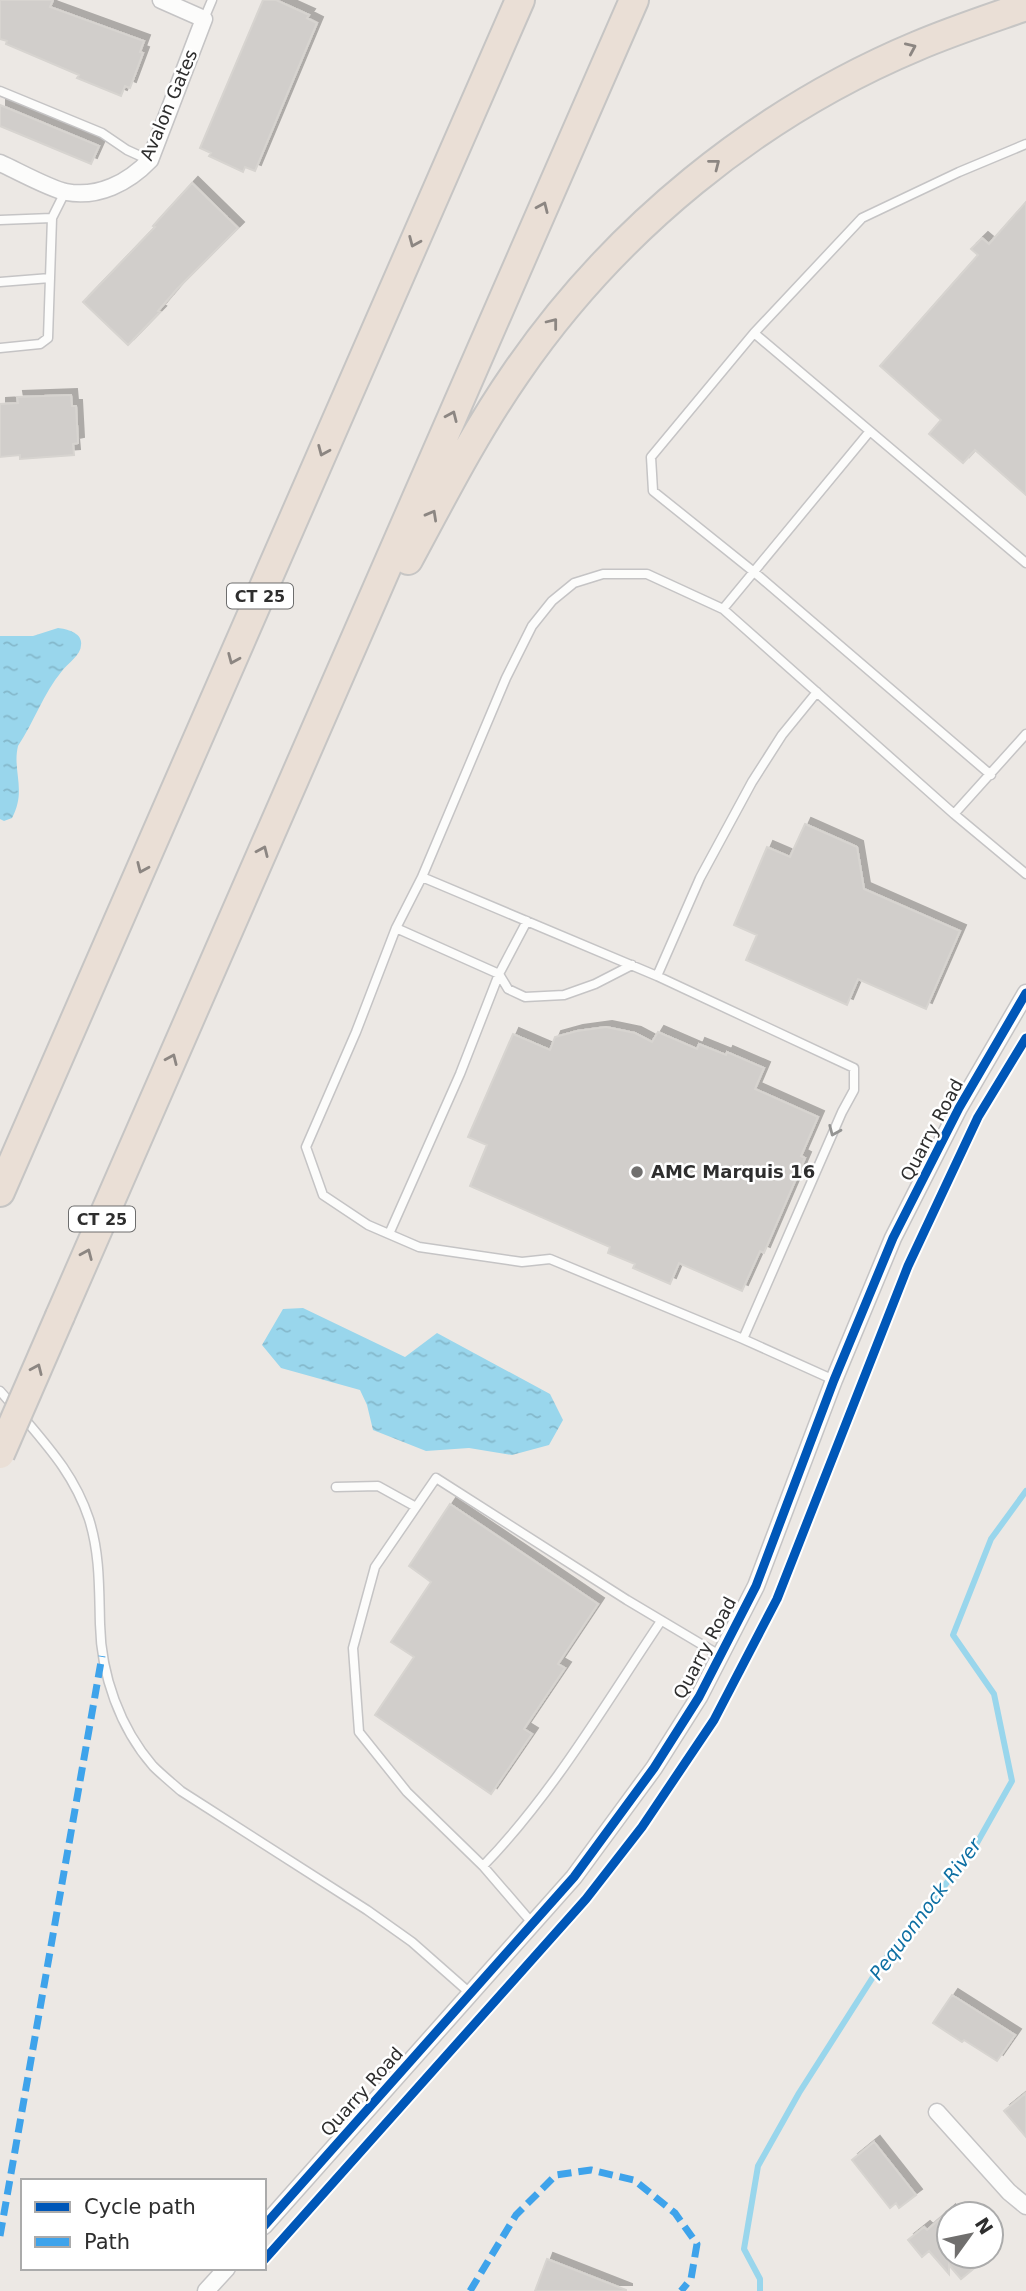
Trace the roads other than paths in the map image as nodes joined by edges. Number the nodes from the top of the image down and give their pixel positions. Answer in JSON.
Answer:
{"nodes":[{"id":1,"x":161,"y":0,"type":"edge"},
{"id":2,"x":212,"y":0,"type":"edge"},
{"id":3,"x":505,"y":0,"type":"edge"},
{"id":4,"x":520,"y":0,"type":"edge"},
{"id":5,"x":634,"y":0,"type":"edge"},
{"id":6,"x":1026,"y":6,"type":"edge"},
{"id":7,"x":204,"y":19,"type":"junction"},
{"id":8,"x":0,"y":91,"type":"edge"},
{"id":9,"x":1026,"y":144,"type":"edge"},
{"id":10,"x":149,"y":160,"type":"junction"},
{"id":11,"x":0,"y":163,"type":"edge"},
{"id":12,"x":65,"y":192,"type":"junction"},
{"id":13,"x":435,"y":194,"type":"junction"},
{"id":14,"x":51,"y":218,"type":"junction"},
{"id":15,"x":0,"y":220,"type":"edge"},
{"id":16,"x":50,"y":278,"type":"junction"},
{"id":17,"x":0,"y":282,"type":"edge"},
{"id":18,"x":754,"y":333,"type":"junction"},
{"id":19,"x":0,"y":348,"type":"edge"},
{"id":20,"x":870,"y":431,"type":"junction"},
{"id":21,"x":1026,"y":563,"type":"edge"},
{"id":22,"x":754,"y":572,"type":"junction"},
{"id":23,"x":723,"y":609,"type":"junction"},
{"id":24,"x":817,"y":692,"type":"junction"},
{"id":25,"x":318,"y":726,"type":"junction"},
{"id":26,"x":1026,"y":734,"type":"edge"},
{"id":27,"x":991,"y":775,"type":"junction"},
{"id":28,"x":954,"y":814,"type":"junction"},
{"id":29,"x":1026,"y":874,"type":"edge"},
{"id":30,"x":422,"y":877,"type":"junction"},
{"id":31,"x":527,"y":921,"type":"junction"},
{"id":32,"x":396,"y":928,"type":"junction"},
{"id":33,"x":632,"y":965,"type":"junction"},
{"id":34,"x":499,"y":974,"type":"junction"},
{"id":35,"x":657,"y":976,"type":"junction"},
{"id":36,"x":1026,"y":993,"type":"edge"},
{"id":37,"x":0,"y":1192,"type":"edge"},
{"id":38,"x":389,"y":1234,"type":"junction"},
{"id":39,"x":743,"y":1339,"type":"junction"},
{"id":40,"x":834,"y":1380,"type":"junction"},
{"id":41,"x":0,"y":1391,"type":"edge"},
{"id":42,"x":0,"y":1454,"type":"edge"},
{"id":43,"x":336,"y":1487,"type":"dead end"},
{"id":44,"x":416,"y":1507,"type":"junction"},
{"id":45,"x":661,"y":1621,"type":"junction"},
{"id":46,"x":721,"y":1656,"type":"junction"},
{"id":47,"x":484,"y":1866,"type":"junction"},
{"id":48,"x":533,"y":1924,"type":"junction"},
{"id":49,"x":471,"y":1994,"type":"junction"},
{"id":50,"x":937,"y":2112,"type":"dead end"},
{"id":51,"x":1026,"y":2206,"type":"edge"},
{"id":52,"x":266,"y":2224,"type":"edge"},
{"id":53,"x":225,"y":2270,"type":"edge"},
{"id":54,"x":206,"y":2291,"type":"edge"}],
"edges":[{"from":1,"to":7,"type":"street"},
{"from":2,"to":7,"type":"lane"},
{"from":3,"to":13,"type":"highway"},
{"from":4,"to":13,"type":"highway","number":"CT 25"},
{"from":25,"to":5,"type":"highway","number":"CT 25","one_way":true},
{"from":25,"to":6,"type":"highway","one_way":true},
{"from":7,"to":10,"type":"street","name":"Avalon Gates"},
{"from":8,"to":10,"type":"lane"},
{"from":9,"to":18,"type":"lane"},
{"from":10,"to":12,"type":"street","name":"Avalon Gates"},
{"from":11,"to":12,"type":"street","name":"Avalon Gates"},
{"from":12,"to":14,"type":"lane"},
{"from":13,"to":37,"type":"highway","number":"CT 25","one_way":true},
{"from":14,"to":15,"type":"lane"},
{"from":14,"to":16,"type":"lane"},
{"from":16,"to":17,"type":"lane"},
{"from":16,"to":19,"type":"lane"},
{"from":18,"to":20,"type":"lane"},
{"from":18,"to":22,"type":"lane"},
{"from":20,"to":21,"type":"lane"},
{"from":20,"to":22,"type":"lane"},
{"from":22,"to":23,"type":"lane"},
{"from":22,"to":27,"type":"lane"},
{"from":23,"to":24,"type":"lane"},
{"from":23,"to":30,"type":"lane"},
{"from":24,"to":28,"type":"lane"},
{"from":24,"to":35,"type":"lane"},
{"from":42,"to":25,"type":"highway","number":"CT 25","one_way":true,"bridge":true},
{"from":26,"to":27,"type":"lane"},
{"from":27,"to":28,"type":"lane"},
{"from":28,"to":29,"type":"lane"},
{"from":30,"to":31,"type":"lane"},
{"from":30,"to":32,"type":"lane"},
{"from":31,"to":33,"type":"lane"},
{"from":31,"to":34,"type":"lane"},
{"from":32,"to":34,"type":"lane"},
{"from":32,"to":38,"type":"lane"},
{"from":33,"to":34,"type":"lane"},
{"from":33,"to":35,"type":"lane"},
{"from":34,"to":38,"type":"lane"},
{"from":35,"to":39,"type":"lane","one_way":true},
{"from":36,"to":40,"type":"street","name":"Quarry Road"},
{"from":38,"to":39,"type":"lane"},
{"from":39,"to":40,"type":"lane"},
{"from":40,"to":46,"type":"street","name":"Quarry Road"},
{"from":41,"to":49,"type":"lane"},
{"from":43,"to":44,"type":"lane"},
{"from":44,"to":45,"type":"lane"},
{"from":44,"to":47,"type":"lane"},
{"from":45,"to":46,"type":"lane"},
{"from":45,"to":47,"type":"lane"},
{"from":46,"to":48,"type":"street","name":"Quarry Road"},
{"from":47,"to":48,"type":"lane"},
{"from":48,"to":49,"type":"street","name":"Quarry Road"},
{"from":49,"to":52,"type":"street","name":"Quarry Road"},
{"from":50,"to":51,"type":"street"},
{"from":53,"to":54,"type":"street"}]}
